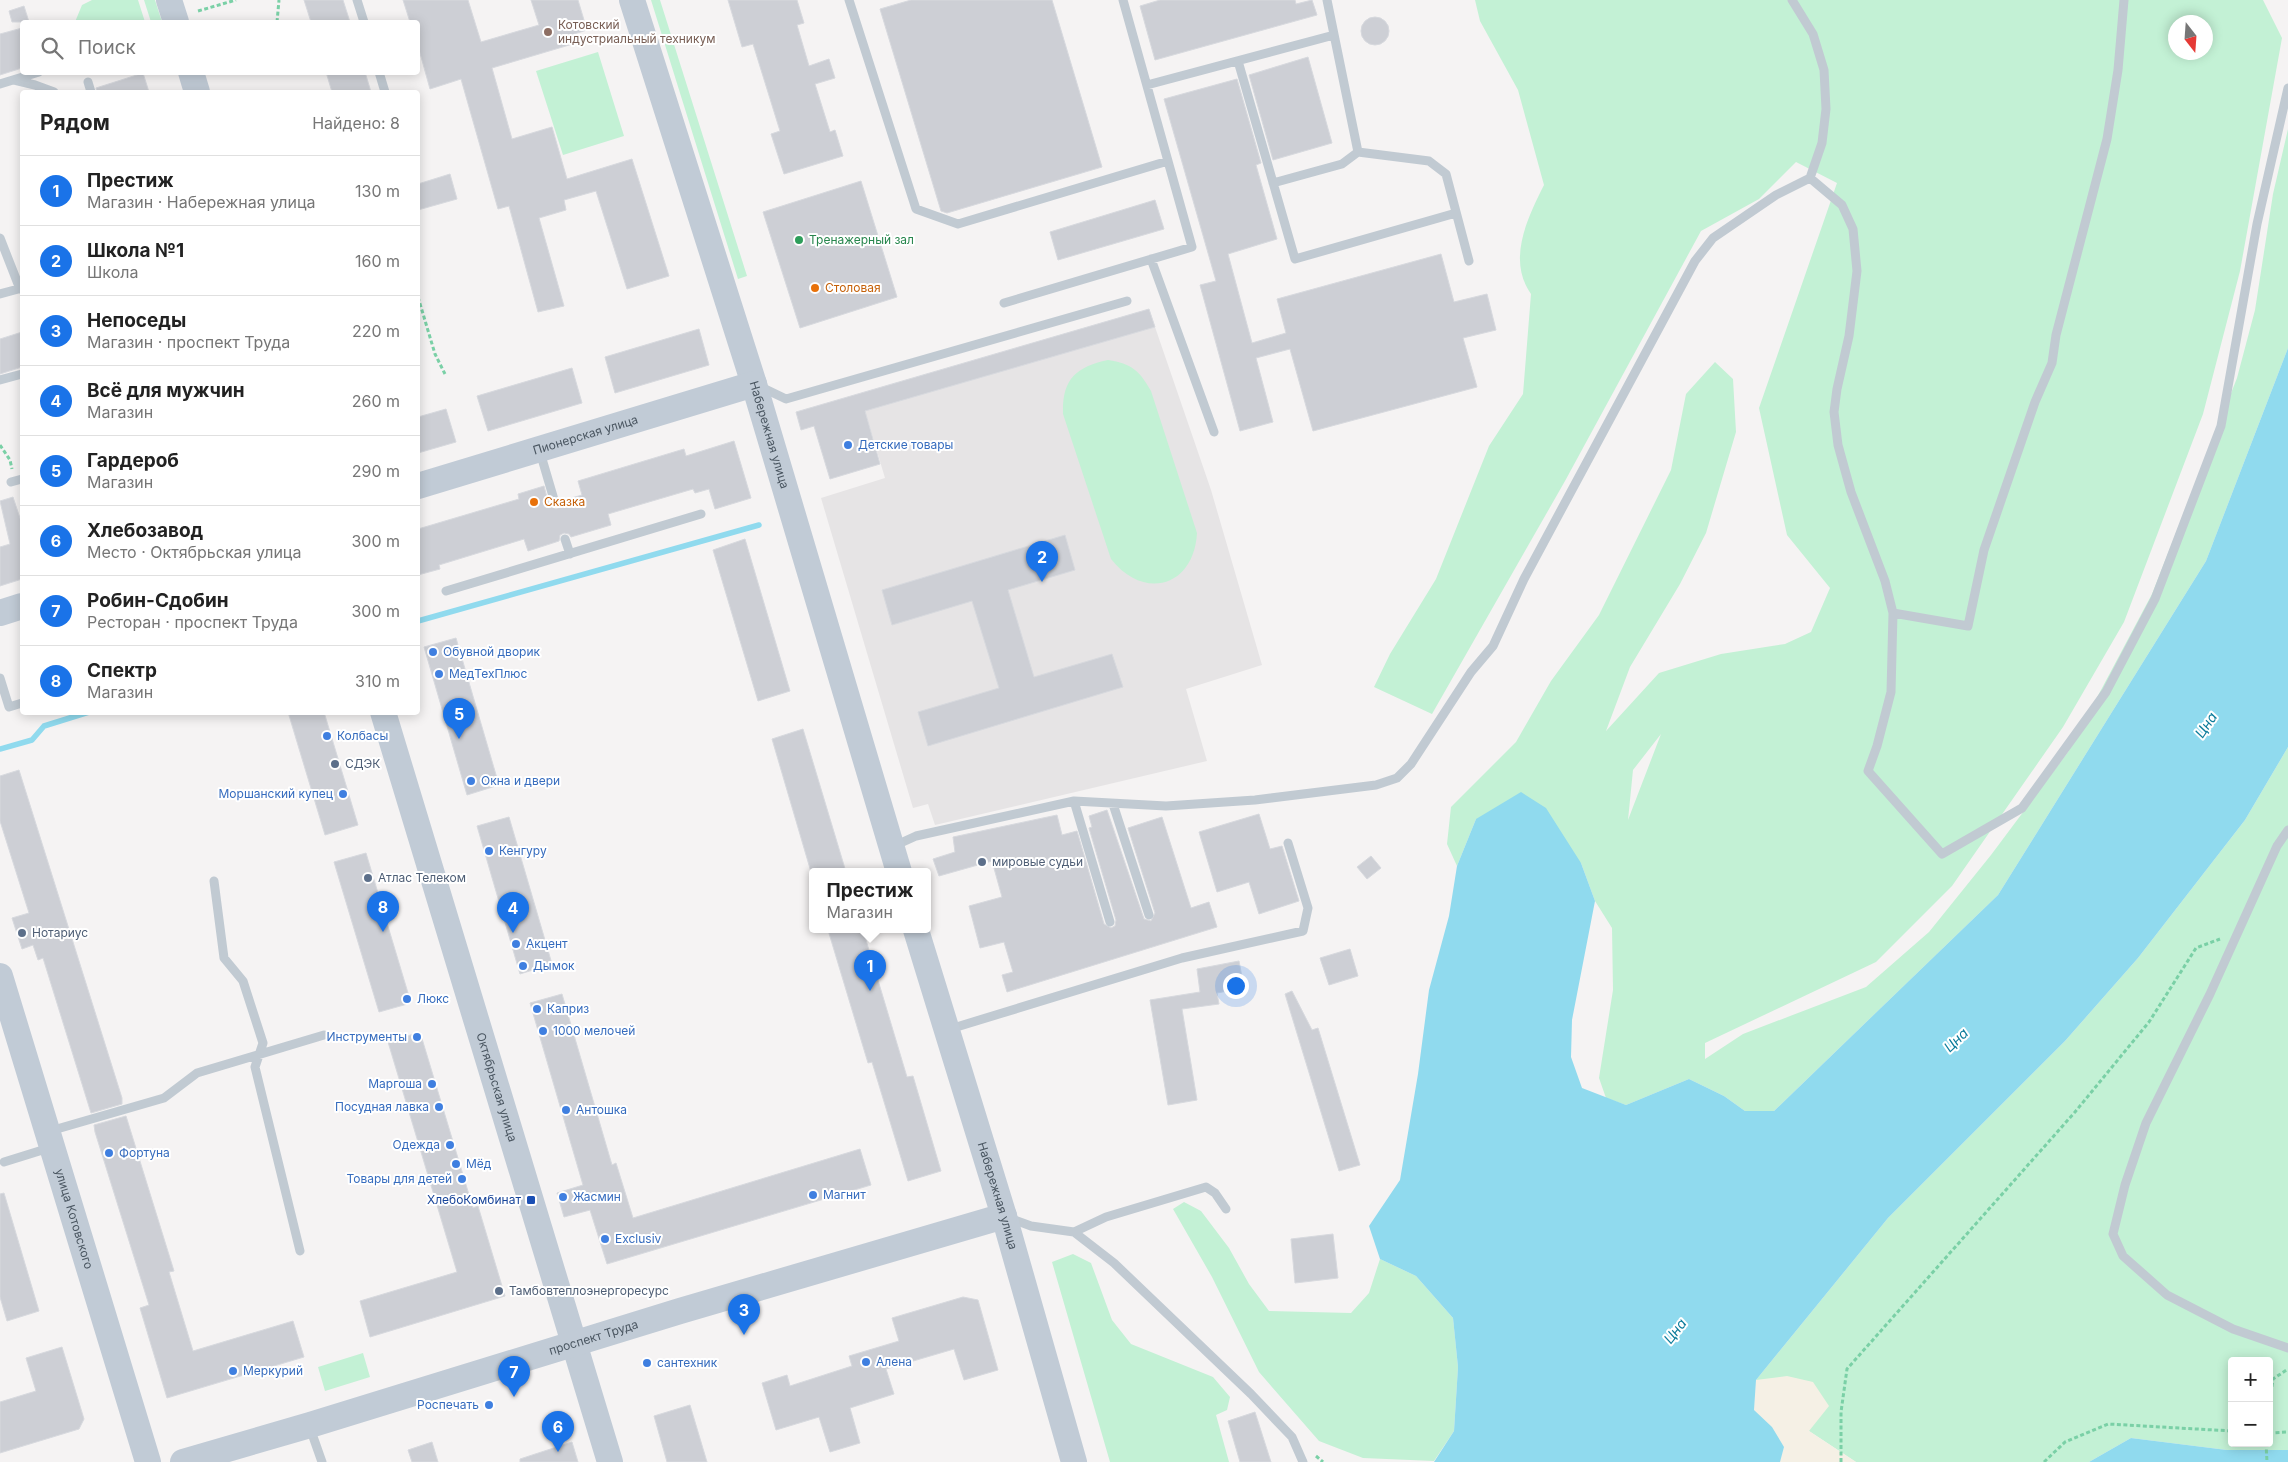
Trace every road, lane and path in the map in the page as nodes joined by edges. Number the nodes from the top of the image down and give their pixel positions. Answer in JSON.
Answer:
{"nodes":[{"id":1,"x":169,"y":0,"type":"edge"},
{"id":2,"x":236,"y":0,"type":"edge"},
{"id":3,"x":279,"y":0,"type":"edge"},
{"id":4,"x":357,"y":0,"type":"edge"},
{"id":5,"x":632,"y":0,"type":"edge"},
{"id":6,"x":849,"y":0,"type":"edge"},
{"id":7,"x":1123,"y":0,"type":"edge"},
{"id":8,"x":1327,"y":0,"type":"edge"},
{"id":9,"x":1792,"y":0,"type":"edge"},
{"id":10,"x":2124,"y":0,"type":"edge"},
{"id":11,"x":187,"y":17,"type":"edge"},
{"id":12,"x":277,"y":20,"type":"edge"},
{"id":13,"x":363,"y":20,"type":"edge"},
{"id":14,"x":1334,"y":35,"type":"junction"},
{"id":15,"x":1238,"y":61,"type":"junction"},
{"id":16,"x":30,"y":75,"type":"edge"},
{"id":17,"x":192,"y":75,"type":"edge"},
{"id":18,"x":380,"y":75,"type":"edge"},
{"id":19,"x":14,"y":80,"type":"junction"},
{"id":20,"x":88,"y":82,"type":"dead end"},
{"id":21,"x":0,"y":84,"type":"edge"},
{"id":22,"x":1147,"y":85,"type":"junction"},
{"id":23,"x":2288,"y":88,"type":"edge"},
{"id":24,"x":49,"y":90,"type":"edge"},
{"id":25,"x":90,"y":90,"type":"edge"},
{"id":26,"x":196,"y":90,"type":"edge"},
{"id":27,"x":384,"y":90,"type":"edge"},
{"id":28,"x":1358,"y":152,"type":"junction"},
{"id":29,"x":1168,"y":161,"type":"junction"},
{"id":30,"x":1810,"y":178,"type":"junction"},
{"id":31,"x":1273,"y":183,"type":"junction"},
{"id":32,"x":1456,"y":213,"type":"junction"},
{"id":33,"x":0,"y":238,"type":"edge"},
{"id":34,"x":1151,"y":260,"type":"junction"},
{"id":35,"x":1469,"y":261,"type":"dead end"},
{"id":36,"x":20,"y":287,"type":"edge"},
{"id":37,"x":20,"y":289,"type":"edge"},
{"id":38,"x":0,"y":294,"type":"edge"},
{"id":39,"x":1127,"y":301,"type":"dead end"},
{"id":40,"x":1004,"y":303,"type":"dead end"},
{"id":41,"x":420,"y":304,"type":"edge"},
{"id":42,"x":445,"y":374,"type":"dead end"},
{"id":43,"x":20,"y":375,"type":"edge"},
{"id":44,"x":0,"y":380,"type":"edge"},
{"id":45,"x":754,"y":384,"type":"junction"},
{"id":46,"x":1214,"y":432,"type":"dead end"},
{"id":47,"x":0,"y":445,"type":"edge"},
{"id":48,"x":540,"y":449,"type":"junction"},
{"id":49,"x":20,"y":480,"type":"edge"},
{"id":50,"x":11,"y":482,"type":"joint"},
{"id":51,"x":420,"y":485,"type":"edge"},
{"id":52,"x":555,"y":503,"type":"dead end"},
{"id":53,"x":701,"y":514,"type":"dead end"},
{"id":54,"x":565,"y":539,"type":"dead end"},
{"id":55,"x":570,"y":554,"type":"junction"},
{"id":56,"x":446,"y":591,"type":"dead end"},
{"id":57,"x":20,"y":607,"type":"edge"},
{"id":58,"x":0,"y":613,"type":"edge"},
{"id":59,"x":1893,"y":613,"type":"junction"},
{"id":60,"x":0,"y":678,"type":"edge"},
{"id":61,"x":20,"y":704,"type":"edge"},
{"id":62,"x":384,"y":715,"type":"edge"},
{"id":63,"x":1074,"y":802,"type":"junction"},
{"id":64,"x":1112,"y":804,"type":"junction"},
{"id":65,"x":2288,"y":830,"type":"edge"},
{"id":66,"x":1288,"y":843,"type":"dead end"},
{"id":67,"x":891,"y":847,"type":"junction"},
{"id":68,"x":898,"y":868,"type":"edge"},
{"id":69,"x":214,"y":881,"type":"dead end"},
{"id":70,"x":1148,"y":915,"type":"dead end"},
{"id":71,"x":1110,"y":922,"type":"dead end"},
{"id":72,"x":2239,"y":932,"type":"junction"},
{"id":73,"x":917,"y":933,"type":"edge"},
{"id":74,"x":0,"y":976,"type":"edge"},
{"id":75,"x":947,"y":1030,"type":"junction"},
{"id":76,"x":324,"y":1035,"type":"dead end"},
{"id":77,"x":259,"y":1053,"type":"junction"},
{"id":78,"x":50,"y":1140,"type":"junction"},
{"id":79,"x":4,"y":1162,"type":"dead end"},
{"id":80,"x":1226,"y":1209,"type":"dead end"},
{"id":81,"x":1004,"y":1216,"type":"junction"},
{"id":82,"x":1074,"y":1232,"type":"junction"},
{"id":83,"x":300,"y":1251,"type":"dead end"},
{"id":84,"x":575,"y":1343,"type":"junction"},
{"id":85,"x":2288,"y":1348,"type":"edge"},
{"id":86,"x":2288,"y":1369,"type":"edge"},
{"id":87,"x":2270,"y":1402,"type":"edge"},
{"id":88,"x":310,"y":1425,"type":"junction"},
{"id":89,"x":2228,"y":1431,"type":"edge"},
{"id":90,"x":2288,"y":1432,"type":"edge"},
{"id":91,"x":2273,"y":1433,"type":"edge"},
{"id":92,"x":2266,"y":1447,"type":"edge"},
{"id":93,"x":148,"y":1462,"type":"edge"},
{"id":94,"x":183,"y":1462,"type":"edge"},
{"id":95,"x":322,"y":1462,"type":"edge"},
{"id":96,"x":610,"y":1462,"type":"edge"},
{"id":97,"x":1074,"y":1462,"type":"edge"},
{"id":98,"x":1304,"y":1462,"type":"edge"},
{"id":99,"x":1841,"y":1462,"type":"edge"},
{"id":100,"x":2044,"y":1462,"type":"edge"},
{"id":101,"x":2267,"y":1462,"type":"edge"}],
"edges":[{"from":1,"to":11,"type":"street"},
{"from":2,"to":11,"type":"path"},
{"from":3,"to":12,"type":"path"},
{"from":4,"to":13,"type":"lane"},
{"from":5,"to":45,"type":"street","name":"Набережная улица"},
{"from":6,"to":29,"type":"lane"},
{"from":7,"to":22,"type":"lane"},
{"from":8,"to":14,"type":"lane"},
{"from":9,"to":30,"type":"lane"},
{"from":10,"to":59,"type":"lane"},
{"from":14,"to":15,"type":"lane"},
{"from":14,"to":28,"type":"lane"},
{"from":15,"to":22,"type":"lane"},
{"from":15,"to":31,"type":"lane"},
{"from":16,"to":19,"type":"lane"},
{"from":17,"to":26,"type":"street"},
{"from":18,"to":27,"type":"lane"},
{"from":19,"to":21,"type":"lane"},
{"from":19,"to":24,"type":"lane"},
{"from":20,"to":25,"type":"lane"},
{"from":22,"to":29,"type":"lane"},
{"from":23,"to":59,"type":"lane"},
{"from":28,"to":31,"type":"lane"},
{"from":28,"to":32,"type":"lane"},
{"from":29,"to":34,"type":"lane"},
{"from":30,"to":59,"type":"lane"},
{"from":30,"to":64,"type":"lane"},
{"from":31,"to":32,"type":"lane"},
{"from":32,"to":35,"type":"lane"},
{"from":33,"to":36,"type":"lane"},
{"from":34,"to":40,"type":"lane"},
{"from":34,"to":46,"type":"lane"},
{"from":37,"to":38,"type":"lane"},
{"from":39,"to":45,"type":"lane"},
{"from":41,"to":42,"type":"path"},
{"from":43,"to":44,"type":"lane"},
{"from":45,"to":48,"type":"street","name":"Пионерская улица"},
{"from":45,"to":67,"type":"street","name":"Набережная улица"},
{"from":47,"to":50,"type":"path"},
{"from":48,"to":51,"type":"street","name":"Пионерская улица"},
{"from":48,"to":52,"type":"lane"},
{"from":49,"to":50,"type":"lane"},
{"from":53,"to":55,"type":"lane"},
{"from":54,"to":55,"type":"lane"},
{"from":55,"to":56,"type":"lane"},
{"from":57,"to":58,"type":"street"},
{"from":60,"to":61,"type":"lane"},
{"from":62,"to":84,"type":"street","name":"Октябрьская улица"},
{"from":63,"to":64,"type":"lane"},
{"from":63,"to":67,"type":"lane"},
{"from":63,"to":71,"type":"lane"},
{"from":64,"to":70,"type":"lane"},
{"from":65,"to":72,"type":"lane"},
{"from":66,"to":75,"type":"lane"},
{"from":67,"to":68,"type":"street","name":"Набережная улица"},
{"from":69,"to":77,"type":"lane"},
{"from":72,"to":85,"type":"lane"},
{"from":72,"to":99,"type":"path"},
{"from":73,"to":75,"type":"street","name":"Набережная улица"},
{"from":74,"to":78,"type":"street","name":"улица Котовского"},
{"from":75,"to":81,"type":"street","name":"Набережная улица"},
{"from":76,"to":77,"type":"lane"},
{"from":77,"to":78,"type":"lane"},
{"from":77,"to":83,"type":"lane"},
{"from":78,"to":79,"type":"lane"},
{"from":78,"to":93,"type":"street","name":"улица Котовского"},
{"from":80,"to":82,"type":"lane"},
{"from":81,"to":82,"type":"lane"},
{"from":81,"to":84,"type":"street","name":"проспект Труда"},
{"from":81,"to":97,"type":"street","name":"Набережная улица"},
{"from":82,"to":98,"type":"lane"},
{"from":84,"to":88,"type":"street","name":"проспект Труда"},
{"from":84,"to":96,"type":"street","name":"Октябрьская улица"},
{"from":86,"to":87,"type":"path"},
{"from":88,"to":94,"type":"street","name":"проспект Труда"},
{"from":88,"to":95,"type":"lane"},
{"from":89,"to":100,"type":"path"},
{"from":90,"to":91,"type":"path"},
{"from":92,"to":101,"type":"path"}]}
